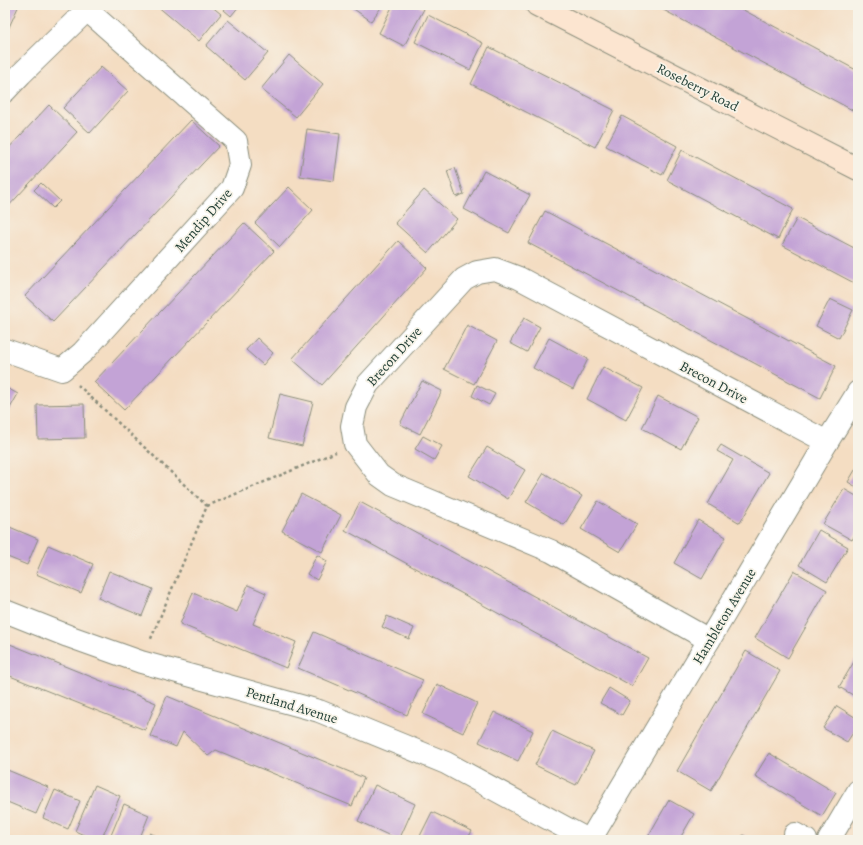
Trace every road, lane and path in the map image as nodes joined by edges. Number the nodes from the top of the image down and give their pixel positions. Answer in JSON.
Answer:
{"nodes":[{"id":1,"x":537,"y":5,"type":"edge"},
{"id":2,"x":89,"y":8,"type":"edge"},
{"id":3,"x":5,"y":91,"type":"edge"},
{"id":4,"x":858,"y":169,"type":"edge"},
{"id":5,"x":5,"y":350,"type":"edge"},
{"id":6,"x":62,"y":370,"type":"junction"},
{"id":7,"x":858,"y":392,"type":"edge"},
{"id":8,"x":827,"y":442,"type":"junction"},
{"id":9,"x":355,"y":444,"type":"junction"},
{"id":10,"x":207,"y":506,"type":"junction"},
{"id":11,"x":5,"y":611,"type":"edge"},
{"id":12,"x":710,"y":640,"type":"junction"},
{"id":13,"x":141,"y":662,"type":"junction"},
{"id":14,"x":858,"y":791,"type":"edge"},
{"id":15,"x":589,"y":840,"type":"edge"},
{"id":16,"x":829,"y":840,"type":"edge"}],
"edges":[{"from":1,"to":4,"type":"street","name":"Roseberry Road"},
{"from":2,"to":3,"type":"street"},
{"from":2,"to":6,"type":"street","name":"Mendip Drive"},
{"from":5,"to":6,"type":"street"},
{"from":6,"to":10,"type":"path"},
{"from":7,"to":8,"type":"street","name":"Hambleton Avenue"},
{"from":8,"to":9,"type":"street","name":"Brecon Drive"},
{"from":8,"to":12,"type":"street","name":"Hambleton Avenue"},
{"from":9,"to":10,"type":"path"},
{"from":9,"to":12,"type":"street"},
{"from":10,"to":13,"type":"path"},
{"from":11,"to":13,"type":"street","name":"Pentland Avenue"},
{"from":12,"to":15,"type":"street","name":"Hambleton Avenue"},
{"from":13,"to":15,"type":"street","name":"Pentland Avenue"},
{"from":14,"to":16,"type":"street"}]}
